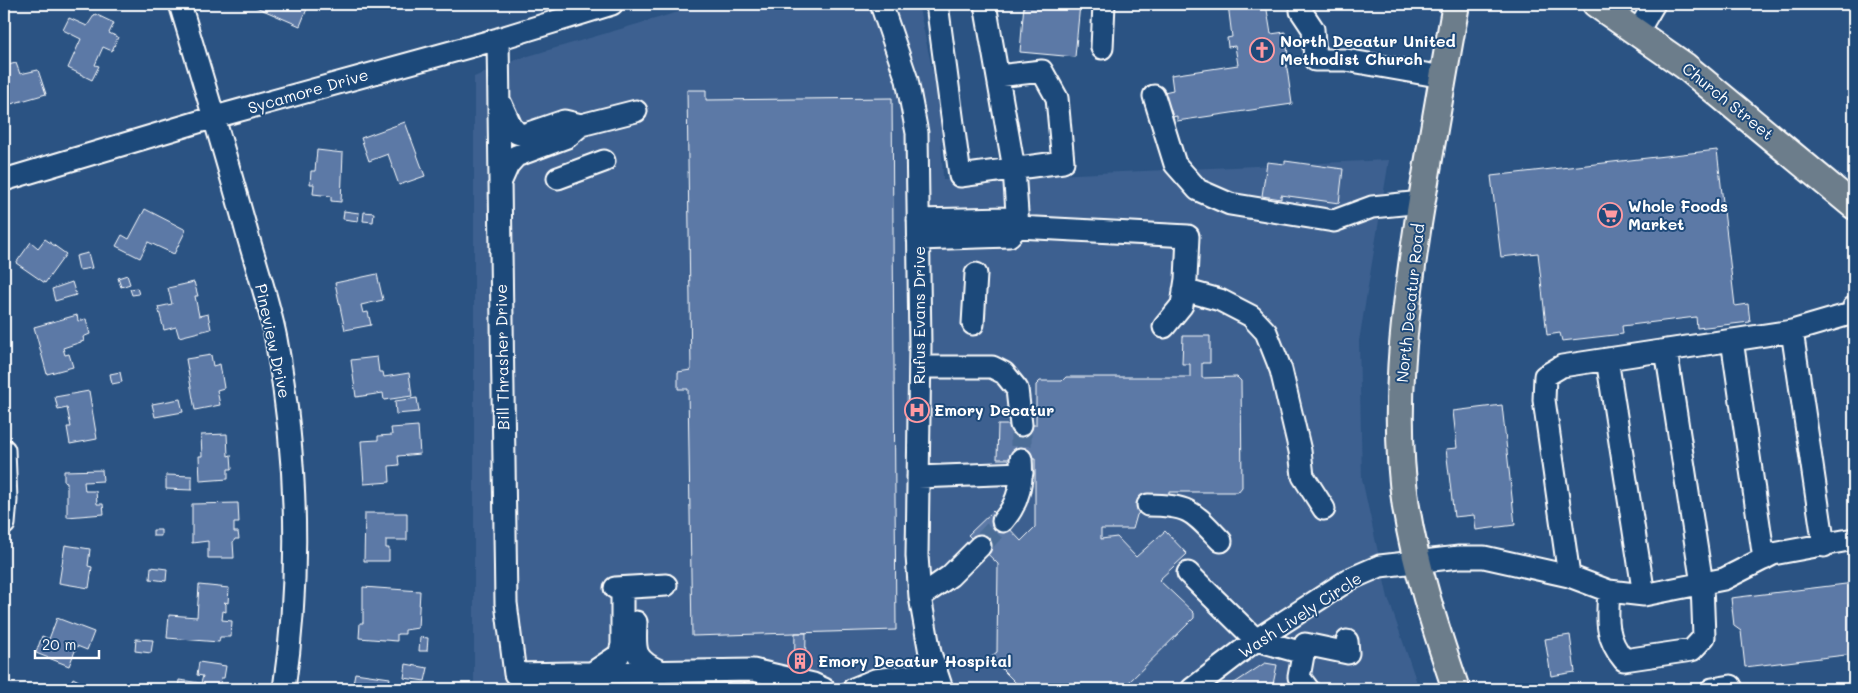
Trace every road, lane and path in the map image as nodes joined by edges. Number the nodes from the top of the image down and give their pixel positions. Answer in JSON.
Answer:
{"nodes":[{"id":1,"x":180,"y":4,"type":"edge"},
{"id":2,"x":612,"y":4,"type":"edge"},
{"id":3,"x":881,"y":4,"type":"edge"},
{"id":4,"x":937,"y":4,"type":"edge"},
{"id":5,"x":985,"y":4,"type":"edge"},
{"id":6,"x":1104,"y":4,"type":"edge"},
{"id":7,"x":1456,"y":4,"type":"edge"},
{"id":8,"x":1597,"y":4,"type":"edge"},
{"id":9,"x":1654,"y":4,"type":"edge"},
{"id":10,"x":1301,"y":10,"type":"dead end"},
{"id":11,"x":1638,"y":31,"type":"junction"},
{"id":12,"x":498,"y":38,"type":"junction"},
{"id":13,"x":1102,"y":48,"type":"dead end"},
{"id":14,"x":998,"y":76,"type":"junction"},
{"id":15,"x":1443,"y":76,"type":"junction"},
{"id":16,"x":1154,"y":96,"type":"dead end"},
{"id":17,"x":498,"y":97,"type":"junction"},
{"id":18,"x":636,"y":111,"type":"dead end"},
{"id":19,"x":215,"y":117,"type":"junction"},
{"id":20,"x":581,"y":125,"type":"junction"},
{"id":21,"x":604,"y":161,"type":"dead end"},
{"id":22,"x":1014,"y":169,"type":"junction"},
{"id":23,"x":558,"y":178,"type":"dead end"},
{"id":24,"x":4,"y":180,"type":"edge"},
{"id":25,"x":500,"y":184,"type":"junction"},
{"id":26,"x":1422,"y":202,"type":"junction"},
{"id":27,"x":1854,"y":206,"type":"edge"},
{"id":28,"x":1018,"y":227,"type":"junction"},
{"id":29,"x":918,"y":229,"type":"junction"},
{"id":30,"x":976,"y":274,"type":"dead end"},
{"id":31,"x":1184,"y":290,"type":"junction"},
{"id":32,"x":1853,"y":315,"type":"edge"},
{"id":33,"x":973,"y":324,"type":"dead end"},
{"id":34,"x":1164,"y":327,"type":"dead end"},
{"id":35,"x":1792,"y":331,"type":"junction"},
{"id":36,"x":1732,"y":340,"type":"junction"},
{"id":37,"x":1666,"y":350,"type":"junction"},
{"id":38,"x":1607,"y":359,"type":"junction"},
{"id":39,"x":920,"y":367,"type":"junction"},
{"id":40,"x":1021,"y":425,"type":"tunnel mouth"},
{"id":41,"x":4,"y":450,"type":"edge"},
{"id":42,"x":918,"y":477,"type":"junction"},
{"id":43,"x":1148,"y":505,"type":"dead end"},
{"id":44,"x":1324,"y":509,"type":"dead end"},
{"id":45,"x":1002,"y":521,"type":"tunnel mouth"},
{"id":46,"x":4,"y":524,"type":"edge"},
{"id":47,"x":1854,"y":539,"type":"edge"},
{"id":48,"x":1221,"y":541,"type":"dead end"},
{"id":49,"x":980,"y":546,"type":"tunnel mouth"},
{"id":50,"x":1824,"y":546,"type":"junction"},
{"id":51,"x":1764,"y":559,"type":"junction"},
{"id":52,"x":1418,"y":561,"type":"junction"},
{"id":53,"x":1188,"y":573,"type":"dead end"},
{"id":54,"x":1569,"y":576,"type":"junction"},
{"id":55,"x":1702,"y":584,"type":"junction"},
{"id":56,"x":666,"y":585,"type":"dead end"},
{"id":57,"x":624,"y":587,"type":"junction"},
{"id":58,"x":1609,"y":591,"type":"junction"},
{"id":59,"x":1644,"y":595,"type":"junction"},
{"id":60,"x":920,"y":597,"type":"junction"},
{"id":61,"x":1256,"y":640,"type":"junction"},
{"id":62,"x":1348,"y":647,"type":"dead end"},
{"id":63,"x":1303,"y":653,"type":"junction"},
{"id":64,"x":660,"y":670,"type":"junction"},
{"id":65,"x":594,"y":672,"type":"junction"},
{"id":66,"x":939,"y":681,"type":"edge"},
{"id":67,"x":1304,"y":683,"type":"edge"},
{"id":68,"x":813,"y":687,"type":"edge"},
{"id":69,"x":284,"y":689,"type":"edge"},
{"id":70,"x":853,"y":689,"type":"edge"},
{"id":71,"x":1192,"y":689,"type":"edge"},
{"id":72,"x":1456,"y":689,"type":"edge"}],
"edges":[{"from":1,"to":19,"type":"street","name":"Pineview Drive"},
{"from":2,"to":12,"type":"street","name":"Sycamore Drive"},
{"from":3,"to":29,"type":"street","name":"Rufus Evans Drive"},
{"from":4,"to":22,"type":"street"},
{"from":5,"to":14,"type":"street"},
{"from":6,"to":13,"type":"street"},
{"from":7,"to":15,"type":"main road","name":"North Decatur Road"},
{"from":8,"to":11,"type":"main road","name":"Church Street"},
{"from":9,"to":11,"type":"street"},
{"from":10,"to":15,"type":"street"},
{"from":11,"to":27,"type":"main road","name":"Church Street"},
{"from":12,"to":17,"type":"street","name":"Bill Thrasher Drive"},
{"from":12,"to":19,"type":"street","name":"Sycamore Drive"},
{"from":14,"to":22,"type":"street"},
{"from":14,"to":22,"type":"street"},
{"from":15,"to":26,"type":"main road","name":"North Decatur Road"},
{"from":16,"to":26,"type":"street"},
{"from":17,"to":20,"type":"street"},
{"from":17,"to":25,"type":"street","name":"Bill Thrasher Drive"},
{"from":18,"to":20,"type":"street"},
{"from":19,"to":24,"type":"street","name":"Sycamore Drive"},
{"from":19,"to":69,"type":"street","name":"Pineview Drive"},
{"from":20,"to":25,"type":"street"},
{"from":21,"to":23,"type":"street"},
{"from":22,"to":28,"type":"street"},
{"from":25,"to":65,"type":"street","name":"Bill Thrasher Drive"},
{"from":26,"to":52,"type":"main road","name":"North Decatur Road"},
{"from":28,"to":29,"type":"street"},
{"from":28,"to":31,"type":"street"},
{"from":29,"to":39,"type":"street","name":"Rufus Evans Drive"},
{"from":30,"to":33,"type":"street"},
{"from":31,"to":34,"type":"street"},
{"from":31,"to":44,"type":"street"},
{"from":32,"to":35,"type":"street"},
{"from":35,"to":36,"type":"street"},
{"from":35,"to":50,"type":"street"},
{"from":36,"to":37,"type":"street"},
{"from":36,"to":51,"type":"street"},
{"from":37,"to":38,"type":"street"},
{"from":37,"to":55,"type":"street"},
{"from":38,"to":54,"type":"street"},
{"from":38,"to":59,"type":"street"},
{"from":39,"to":40,"type":"street"},
{"from":39,"to":42,"type":"street","name":"Rufus Evans Drive"},
{"from":41,"to":46,"type":"street"},
{"from":42,"to":45,"type":"street"},
{"from":42,"to":60,"type":"street","name":"Rufus Evans Drive"},
{"from":43,"to":48,"type":"street"},
{"from":47,"to":50,"type":"street","name":"Wash Lively Circle"},
{"from":49,"to":60,"type":"street"},
{"from":50,"to":51,"type":"street","name":"Wash Lively Circle"},
{"from":51,"to":55,"type":"street","name":"Wash Lively Circle"},
{"from":52,"to":54,"type":"street","name":"Wash Lively Circle"},
{"from":52,"to":61,"type":"street","name":"Wash Lively Circle"},
{"from":52,"to":72,"type":"main road","name":"North Decatur Road"},
{"from":53,"to":61,"type":"street"},
{"from":54,"to":58,"type":"street","name":"Wash Lively Circle"},
{"from":55,"to":58,"type":"street"},
{"from":55,"to":59,"type":"street","name":"Wash Lively Circle"},
{"from":56,"to":57,"type":"street"},
{"from":57,"to":64,"type":"street"},
{"from":57,"to":65,"type":"street"},
{"from":58,"to":59,"type":"street","name":"Wash Lively Circle"},
{"from":60,"to":66,"type":"street","name":"Rufus Evans Drive"},
{"from":61,"to":63,"type":"street"},
{"from":61,"to":71,"type":"street","name":"Wash Lively Circle"},
{"from":62,"to":63,"type":"street"},
{"from":63,"to":67,"type":"street"},
{"from":64,"to":65,"type":"street"},
{"from":64,"to":68,"type":"street"},
{"from":66,"to":70,"type":"street"}]}
